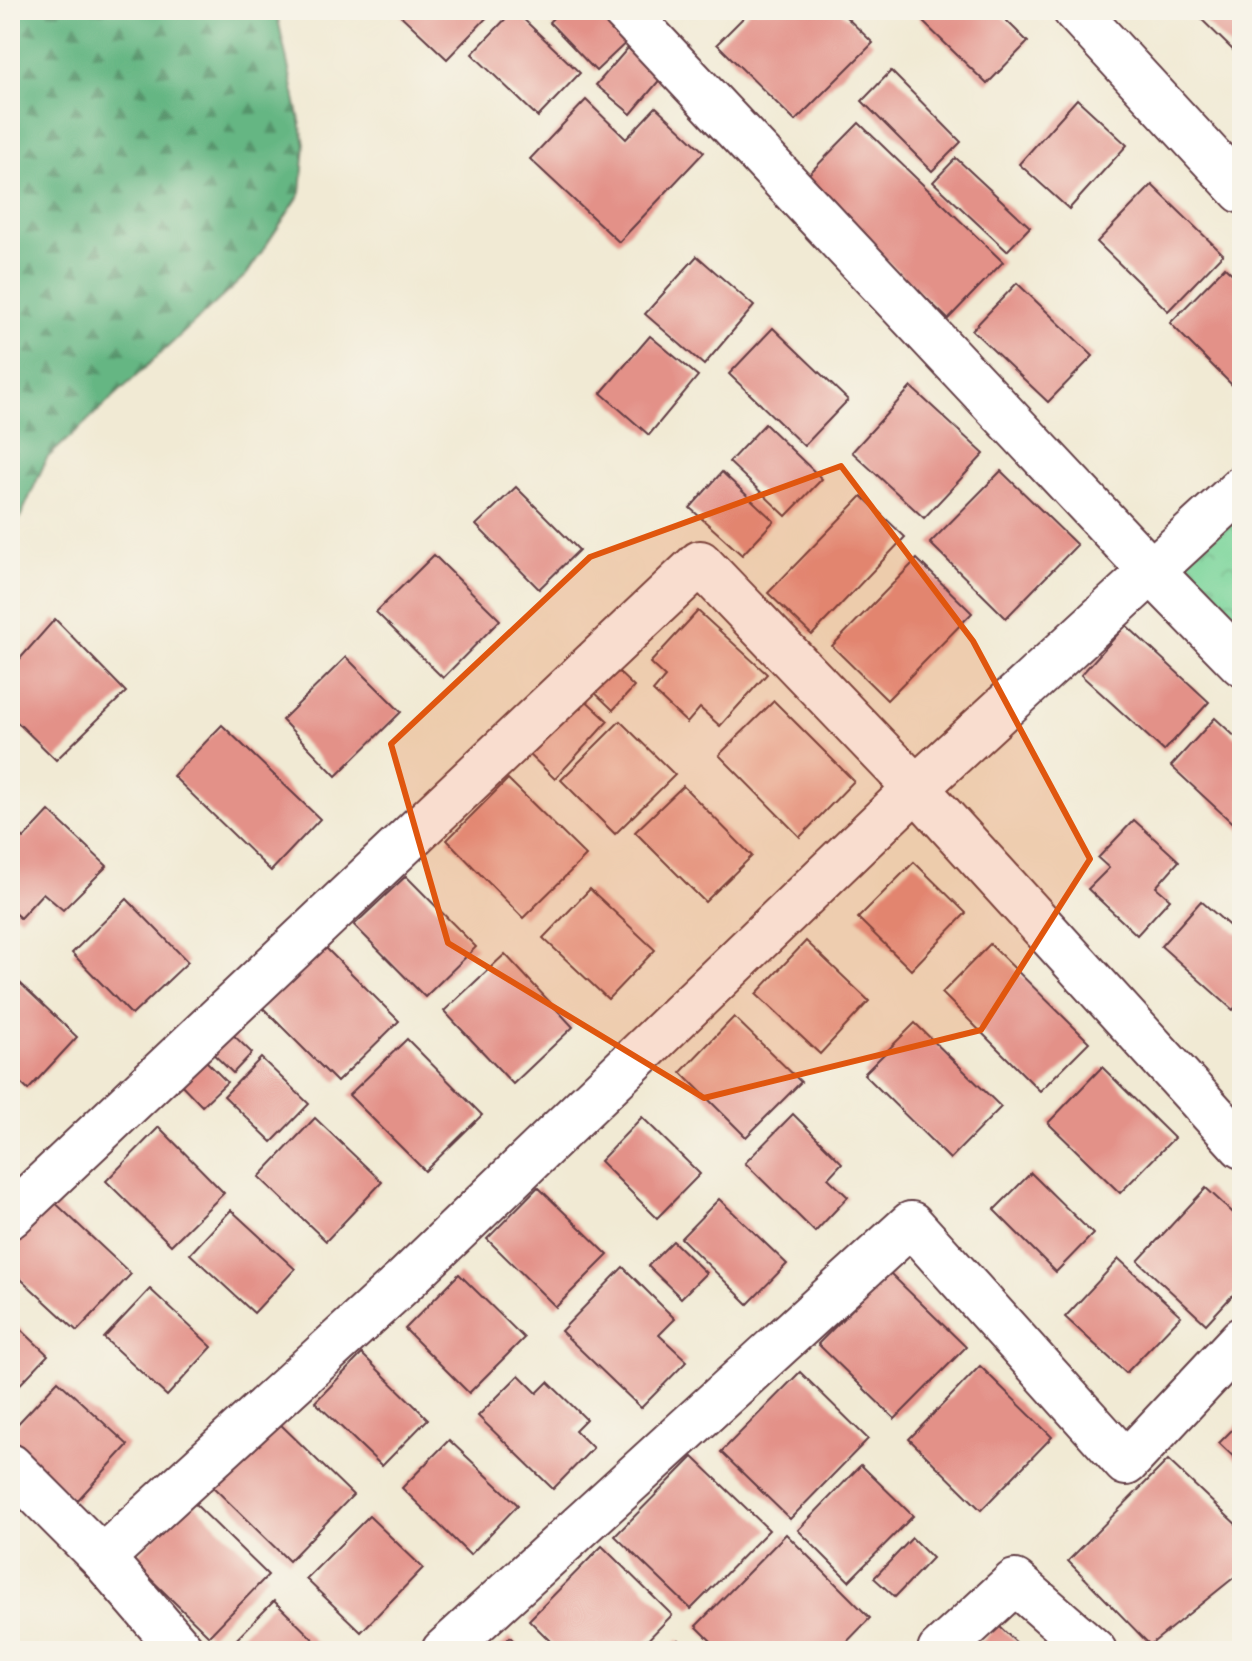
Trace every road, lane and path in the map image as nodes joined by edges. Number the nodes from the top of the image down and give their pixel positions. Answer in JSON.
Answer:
{"nodes":[{"id":1,"x":624,"y":10,"type":"edge"},
{"id":2,"x":1075,"y":10,"type":"edge"},
{"id":3,"x":1242,"y":191,"type":"edge"},
{"id":4,"x":1242,"y":488,"type":"edge"},
{"id":5,"x":1151,"y":571,"type":"junction"},
{"id":6,"x":1242,"y":664,"type":"edge"},
{"id":7,"x":916,"y":788,"type":"junction"},
{"id":8,"x":1242,"y":1146,"type":"edge"},
{"id":9,"x":10,"y":1216,"type":"edge"},
{"id":10,"x":1242,"y":1339,"type":"edge"},
{"id":11,"x":10,"y":1466,"type":"edge"},
{"id":12,"x":102,"y":1558,"type":"junction"},
{"id":13,"x":182,"y":1651,"type":"edge"},
{"id":14,"x":444,"y":1651,"type":"edge"},
{"id":15,"x":940,"y":1651,"type":"edge"},
{"id":16,"x":1094,"y":1651,"type":"edge"}],
"edges":[{"from":1,"to":5,"type":"street"},
{"from":2,"to":3,"type":"street"},
{"from":4,"to":5,"type":"street"},
{"from":5,"to":6,"type":"street"},
{"from":5,"to":7,"type":"street"},
{"from":7,"to":8,"type":"street"},
{"from":7,"to":9,"type":"street"},
{"from":7,"to":12,"type":"street"},
{"from":10,"to":14,"type":"street"},
{"from":11,"to":12,"type":"street"},
{"from":12,"to":13,"type":"street"},
{"from":15,"to":16,"type":"street"}]}
